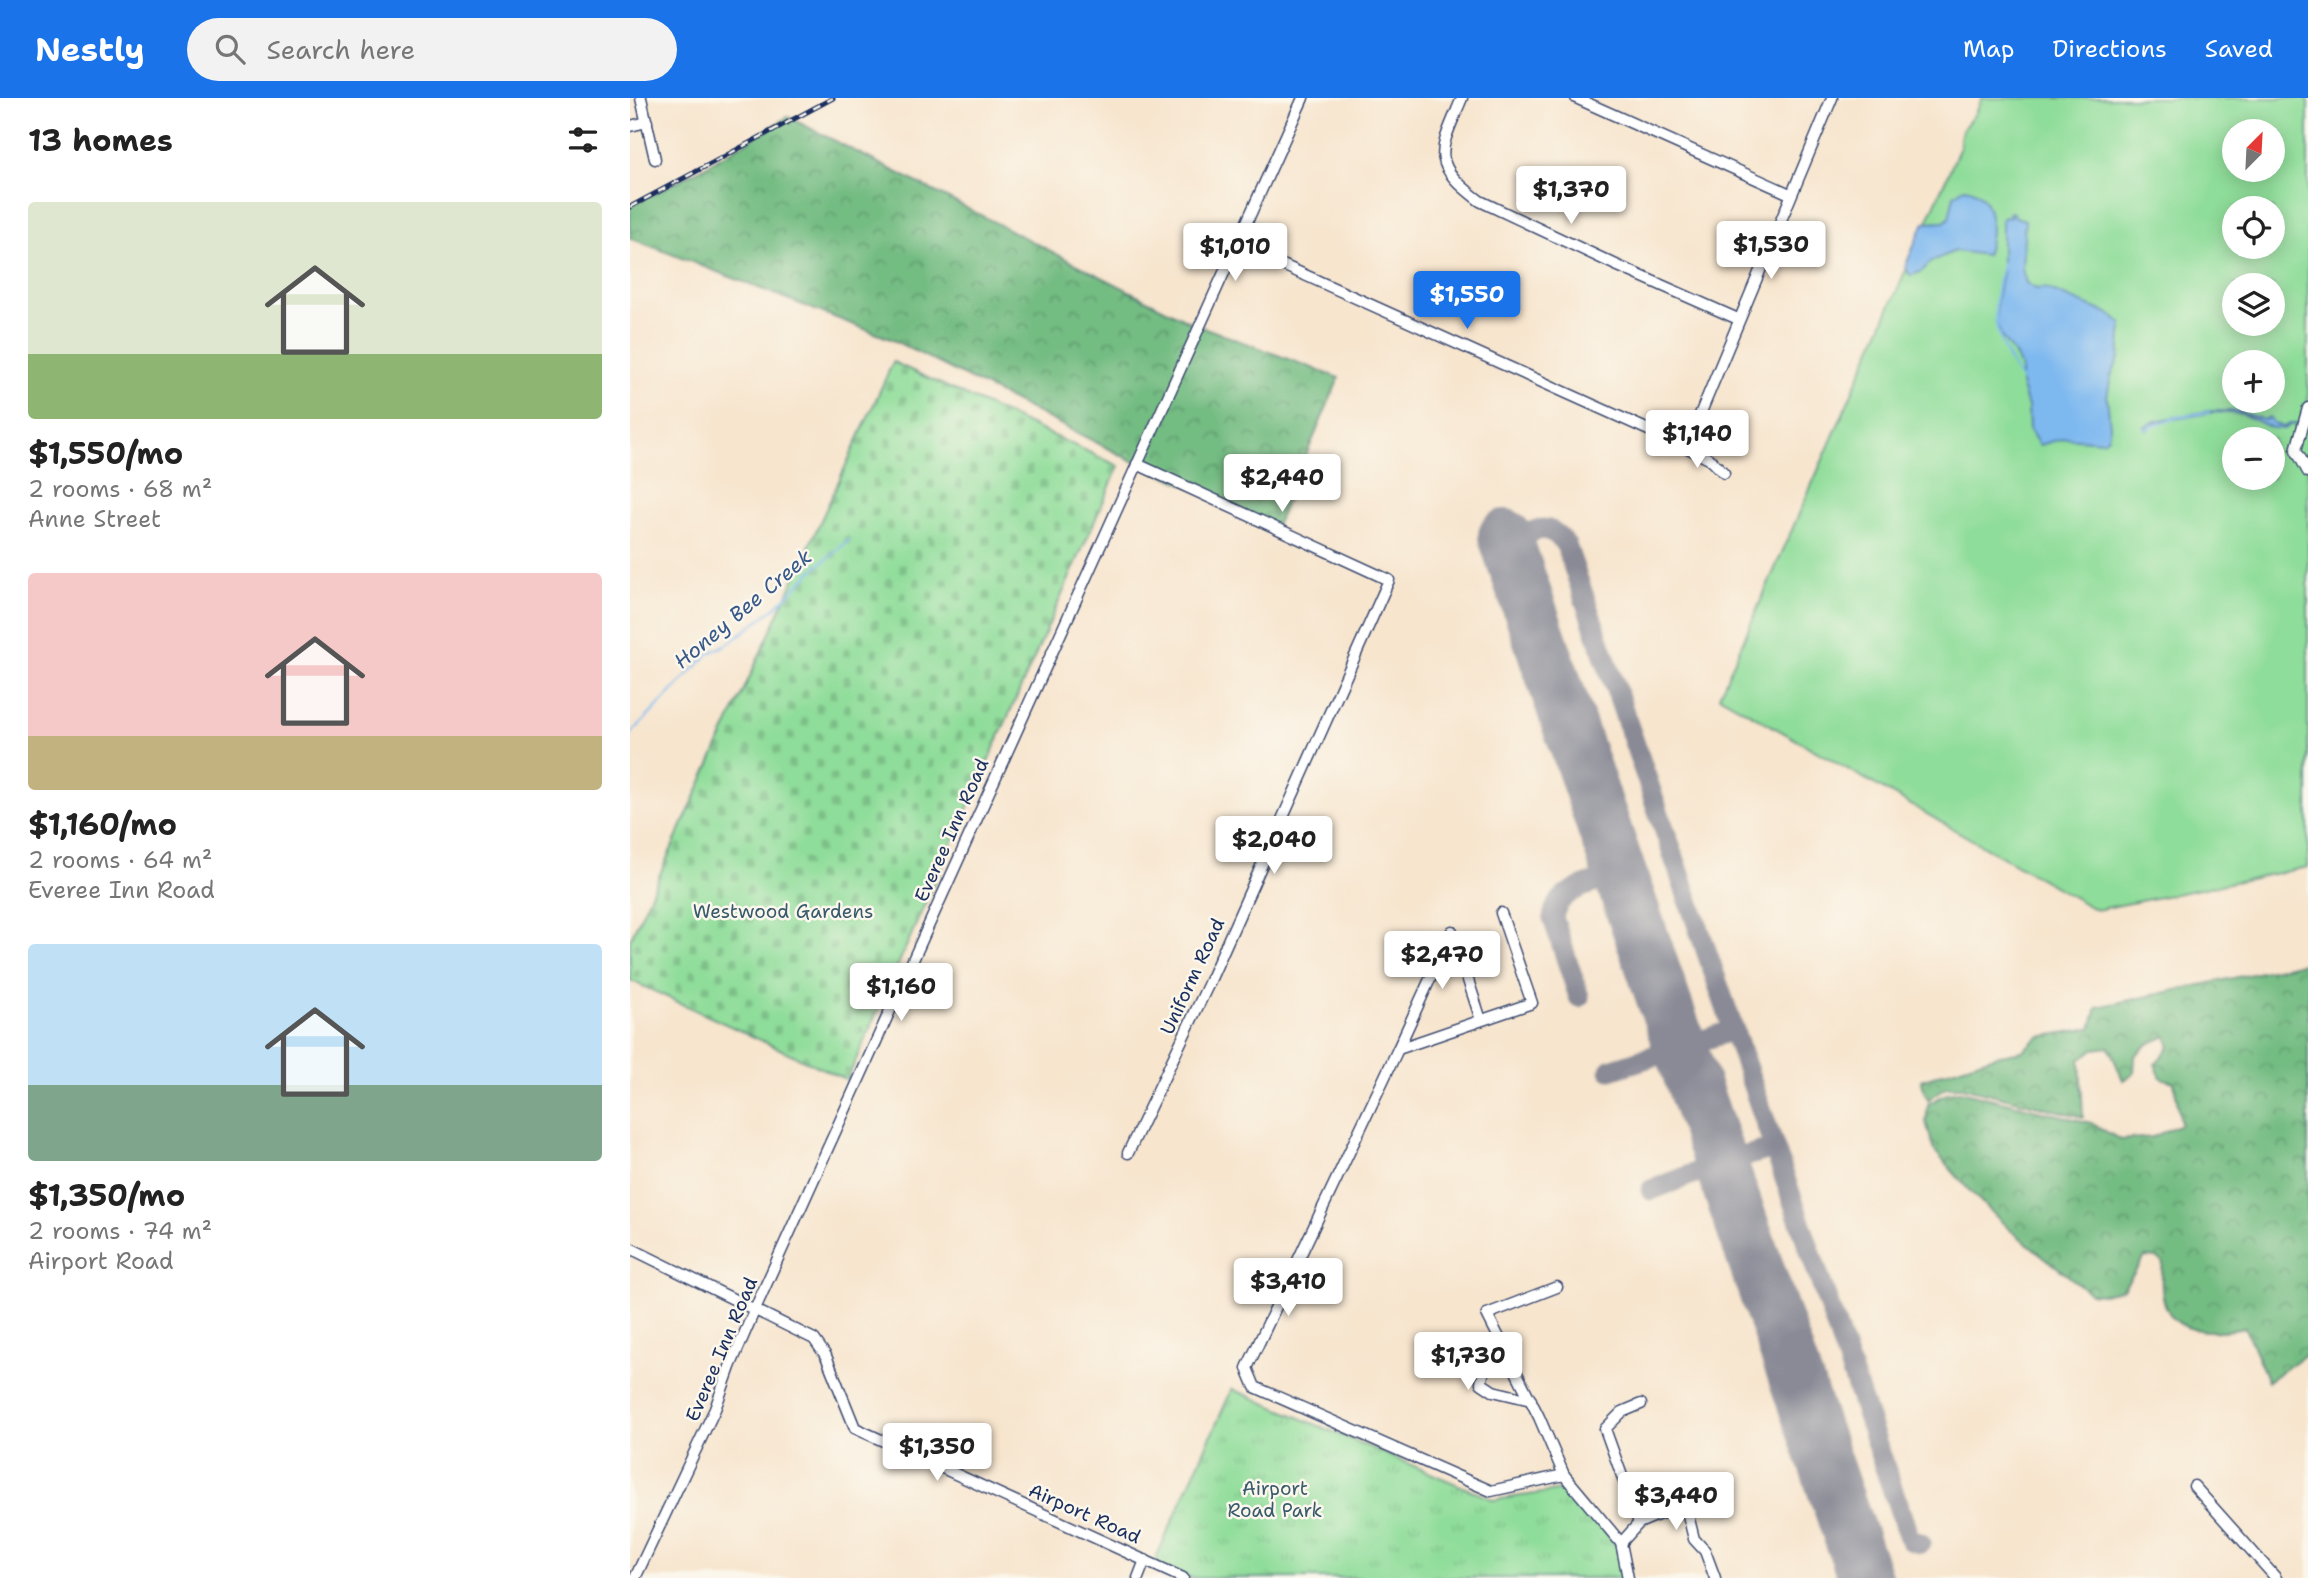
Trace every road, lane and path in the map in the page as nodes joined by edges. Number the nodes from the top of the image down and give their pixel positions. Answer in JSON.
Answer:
{"nodes":[{"id":1,"x":641,"y":98,"type":"edge"},
{"id":2,"x":1303,"y":98,"type":"edge"},
{"id":3,"x":1462,"y":98,"type":"edge"},
{"id":4,"x":1576,"y":98,"type":"edge"},
{"id":5,"x":1832,"y":98,"type":"edge"},
{"id":6,"x":646,"y":122,"type":"junction"},
{"id":7,"x":630,"y":126,"type":"edge"},
{"id":8,"x":654,"y":159,"type":"dead end"},
{"id":9,"x":1790,"y":194,"type":"junction"},
{"id":10,"x":1236,"y":244,"type":"junction"},
{"id":11,"x":1738,"y":319,"type":"junction"},
{"id":12,"x":2308,"y":408,"type":"edge"},
{"id":13,"x":1684,"y":446,"type":"junction"},
{"id":14,"x":1136,"y":464,"type":"junction"},
{"id":15,"x":2308,"y":472,"type":"edge"},
{"id":16,"x":1724,"y":473,"type":"dead end"},
{"id":17,"x":1501,"y":913,"type":"dead end"},
{"id":18,"x":1481,"y":1020,"type":"junction"},
{"id":19,"x":1398,"y":1049,"type":"junction"},
{"id":20,"x":1128,"y":1153,"type":"dead end"},
{"id":21,"x":630,"y":1248,"type":"edge"},
{"id":22,"x":1556,"y":1287,"type":"dead end"},
{"id":23,"x":755,"y":1309,"type":"junction"},
{"id":24,"x":1506,"y":1350,"type":"junction"},
{"id":25,"x":1531,"y":1400,"type":"junction"},
{"id":26,"x":1641,"y":1404,"type":"dead end"},
{"id":27,"x":1564,"y":1475,"type":"junction"},
{"id":28,"x":2194,"y":1486,"type":"dead end"},
{"id":29,"x":1639,"y":1523,"type":"junction"},
{"id":30,"x":1621,"y":1542,"type":"junction"},
{"id":31,"x":1145,"y":1560,"type":"junction"},
{"id":32,"x":634,"y":1574,"type":"edge"},
{"id":33,"x":1138,"y":1578,"type":"edge"},
{"id":34,"x":1183,"y":1578,"type":"edge"},
{"id":35,"x":1628,"y":1578,"type":"edge"},
{"id":36,"x":1716,"y":1578,"type":"edge"},
{"id":37,"x":2277,"y":1578,"type":"edge"}],
"edges":[{"from":1,"to":6,"type":"street"},
{"from":2,"to":10,"type":"street","name":"Everee Inn Road"},
{"from":3,"to":11,"type":"street"},
{"from":4,"to":9,"type":"street"},
{"from":5,"to":9,"type":"street"},
{"from":6,"to":7,"type":"street"},
{"from":6,"to":8,"type":"street"},
{"from":9,"to":11,"type":"street"},
{"from":10,"to":13,"type":"street"},
{"from":10,"to":14,"type":"street","name":"Everee Inn Road"},
{"from":11,"to":13,"type":"street"},
{"from":12,"to":15,"type":"street"},
{"from":13,"to":16,"type":"street"},
{"from":14,"to":20,"type":"street","name":"Uniform Road"},
{"from":14,"to":23,"type":"street","name":"Everee Inn Road"},
{"from":17,"to":18,"type":"street"},
{"from":18,"to":19,"type":"street"},
{"from":18,"to":19,"type":"street"},
{"from":19,"to":27,"type":"street"},
{"from":21,"to":23,"type":"street","name":"Airport Road"},
{"from":22,"to":24,"type":"street"},
{"from":23,"to":31,"type":"street","name":"Airport Road"},
{"from":23,"to":32,"type":"street","name":"Everee Inn Road"},
{"from":24,"to":25,"type":"street"},
{"from":24,"to":25,"type":"street"},
{"from":25,"to":27,"type":"street"},
{"from":26,"to":29,"type":"street"},
{"from":27,"to":30,"type":"street"},
{"from":28,"to":37,"type":"street"},
{"from":29,"to":30,"type":"street"},
{"from":29,"to":36,"type":"street"},
{"from":30,"to":35,"type":"street"},
{"from":31,"to":33,"type":"street"},
{"from":31,"to":34,"type":"street","name":"Airport Road"}]}
